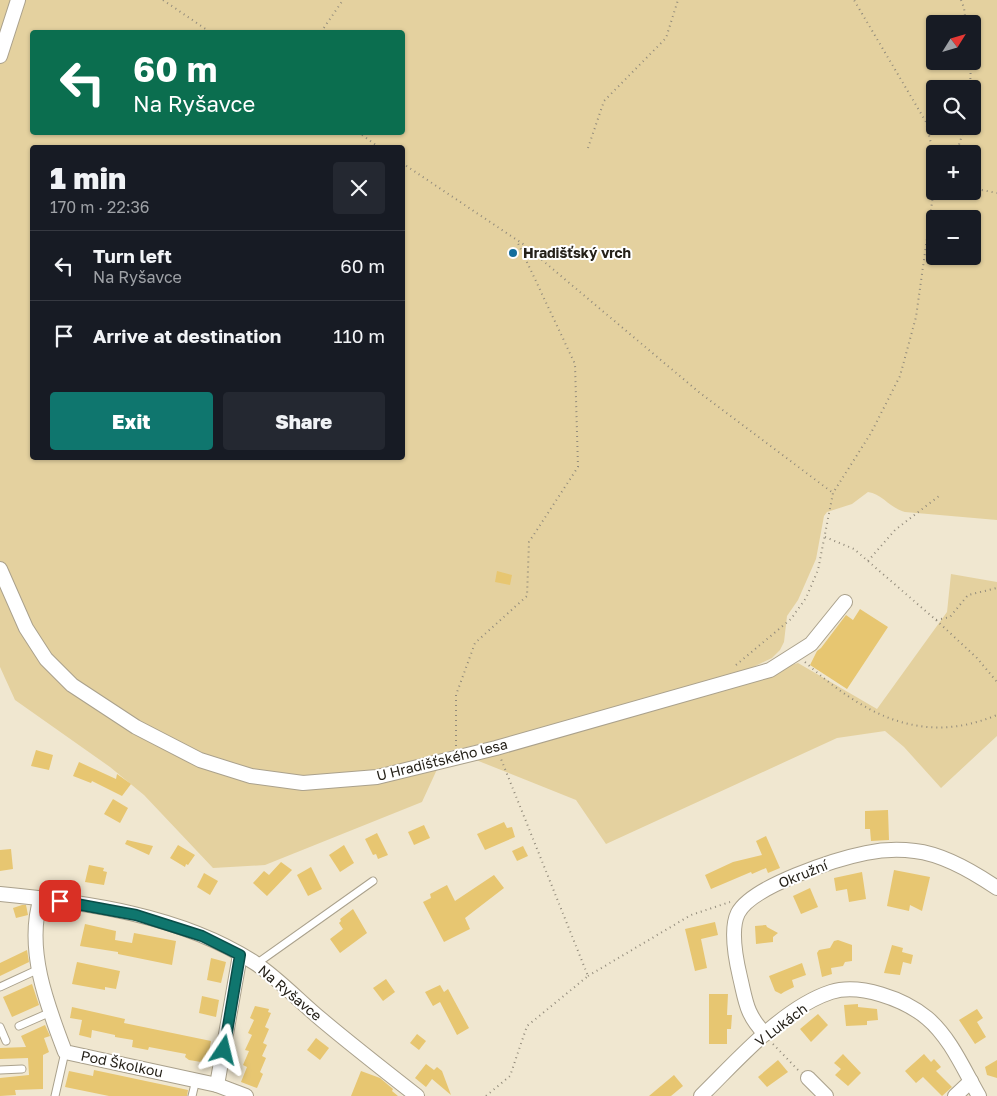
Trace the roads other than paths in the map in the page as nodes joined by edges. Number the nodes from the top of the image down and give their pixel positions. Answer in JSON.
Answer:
{"nodes":[{"id":1,"x":18,"y":0,"type":"edge"},
{"id":2,"x":0,"y":56,"type":"edge"},
{"id":3,"x":0,"y":569,"type":"edge"},
{"id":4,"x":845,"y":602,"type":"dead end"},
{"id":5,"x":373,"y":881,"type":"dead end"},
{"id":6,"x":996,"y":887,"type":"edge"},
{"id":7,"x":0,"y":894,"type":"edge"},
{"id":8,"x":41,"y":898,"type":"junction"},
{"id":9,"x":240,"y":955,"type":"junction"},
{"id":10,"x":256,"y":964,"type":"junction"},
{"id":11,"x":40,"y":969,"type":"junction"},
{"id":12,"x":0,"y":987,"type":"edge"},
{"id":13,"x":51,"y":1012,"type":"junction"},
{"id":14,"x":19,"y":1026,"type":"dead end"},
{"id":15,"x":0,"y":1027,"type":"edge"},
{"id":16,"x":765,"y":1034,"type":"junction"},
{"id":17,"x":6,"y":1041,"type":"dead end"},
{"id":18,"x":65,"y":1052,"type":"junction"},
{"id":19,"x":22,"y":1069,"type":"dead end"},
{"id":20,"x":0,"y":1070,"type":"edge"},
{"id":21,"x":808,"y":1078,"type":"road end"},
{"id":22,"x":196,"y":1080,"type":"junction"},
{"id":23,"x":971,"y":1081,"type":"junction"},
{"id":24,"x":217,"y":1085,"type":"junction"},
{"id":25,"x":55,"y":1096,"type":"edge"},
{"id":26,"x":192,"y":1096,"type":"edge"},
{"id":27,"x":246,"y":1096,"type":"edge"},
{"id":28,"x":417,"y":1096,"type":"edge"},
{"id":29,"x":701,"y":1096,"type":"edge"},
{"id":30,"x":826,"y":1096,"type":"edge"},
{"id":31,"x":955,"y":1096,"type":"edge"},
{"id":32,"x":980,"y":1096,"type":"edge"}],
"edges":[{"from":1,"to":2,"type":"street"},
{"from":3,"to":4,"type":"street","name":"U Hradišťského lesa"},
{"from":5,"to":10,"type":"lane"},
{"from":6,"to":16,"type":"street","name":"Okružní"},
{"from":7,"to":8,"type":"street","name":"Na Ryšavce"},
{"from":8,"to":9,"type":"street","name":"Na Ryšavce"},
{"from":8,"to":11,"type":"street","name":"Pod Školkou"},
{"from":9,"to":10,"type":"street","name":"Na Ryšavce"},
{"from":9,"to":24,"type":"street"},
{"from":10,"to":28,"type":"street","name":"Na Ryšavce"},
{"from":11,"to":12,"type":"lane"},
{"from":11,"to":13,"type":"street","name":"Pod Školkou"},
{"from":13,"to":14,"type":"lane"},
{"from":13,"to":18,"type":"street","name":"Pod Školkou"},
{"from":15,"to":17,"type":"lane"},
{"from":16,"to":23,"type":"street","name":"V Lukách"},
{"from":16,"to":29,"type":"street","name":"V Lukách"},
{"from":18,"to":22,"type":"street","name":"Pod Školkou"},
{"from":18,"to":25,"type":"lane"},
{"from":19,"to":20,"type":"lane"},
{"from":21,"to":30,"type":"street"},
{"from":22,"to":24,"type":"street","name":"Pod Školkou"},
{"from":22,"to":26,"type":"lane"},
{"from":23,"to":31,"type":"street"},
{"from":23,"to":32,"type":"street","name":"V Lukách"},
{"from":24,"to":27,"type":"street","name":"Pod Školkou"}]}
